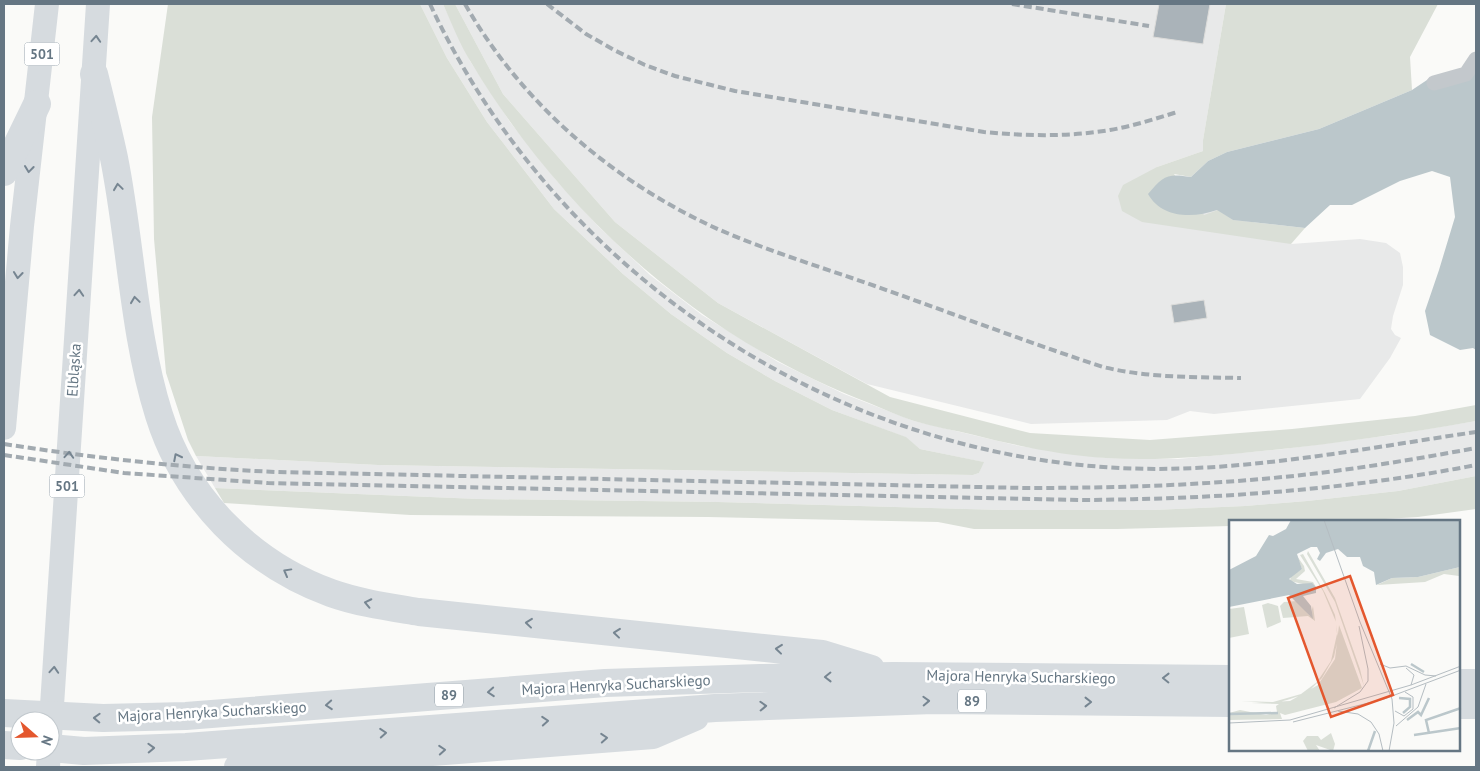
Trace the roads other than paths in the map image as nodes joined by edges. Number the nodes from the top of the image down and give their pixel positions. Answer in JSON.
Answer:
{"nodes":[{"id":1,"x":47,"y":4,"type":"edge"},
{"id":2,"x":98,"y":4,"type":"edge"},
{"id":3,"x":1476,"y":59,"type":"edge"},
{"id":4,"x":94,"y":74,"type":"junction"},
{"id":5,"x":1434,"y":82,"type":"dead end"},
{"id":6,"x":37,"y":104,"type":"junction"},
{"id":7,"x":4,"y":172,"type":"edge"},
{"id":8,"x":4,"y":428,"type":"edge"},
{"id":9,"x":894,"y":676,"type":"junction"},
{"id":10,"x":1229,"y":679,"type":"edge"},
{"id":11,"x":1460,"y":683,"type":"edge"},
{"id":12,"x":1476,"y":683,"type":"edge"},
{"id":13,"x":1229,"y":703,"type":"edge"},
{"id":14,"x":1460,"y":705,"type":"edge"},
{"id":15,"x":1476,"y":705,"type":"edge"},
{"id":16,"x":715,"y":708,"type":"junction"},
{"id":17,"x":52,"y":711,"type":"edge"},
{"id":18,"x":4,"y":713,"type":"edge"},
{"id":19,"x":60,"y":750,"type":"edge"},
{"id":20,"x":384,"y":761,"type":"edge"},
{"id":21,"x":238,"y":767,"type":"edge"}],
"edges":[{"from":1,"to":6,"type":"main road","number":"501"},
{"from":4,"to":2,"type":"main road","name":"Elbląska","number":"501","one_way":true},
{"from":3,"to":5,"type":"street"},
{"from":9,"to":4,"type":"highway","one_way":true},
{"from":17,"to":4,"type":"main road","name":"Elbląska","number":"501","one_way":true},
{"from":6,"to":7,"type":"highway"},
{"from":6,"to":8,"type":"main road","number":"501","one_way":true},
{"from":10,"to":9,"type":"highway","name":"Majora Henryka Sucharskiego","number":"89","one_way":true},
{"from":9,"to":18,"type":"highway","name":"Majora Henryka Sucharskiego","number":"89","one_way":true},
{"from":11,"to":12,"type":"highway"},
{"from":16,"to":13,"type":"highway","name":"Majora Henryka Sucharskiego","number":"89","one_way":true},
{"from":14,"to":15,"type":"highway"},
{"from":19,"to":16,"type":"highway","name":"Majora Henryka Sucharskiego","number":"89","one_way":true},
{"from":20,"to":16,"type":"highway","one_way":true},
{"from":20,"to":21,"type":"highway"}]}
